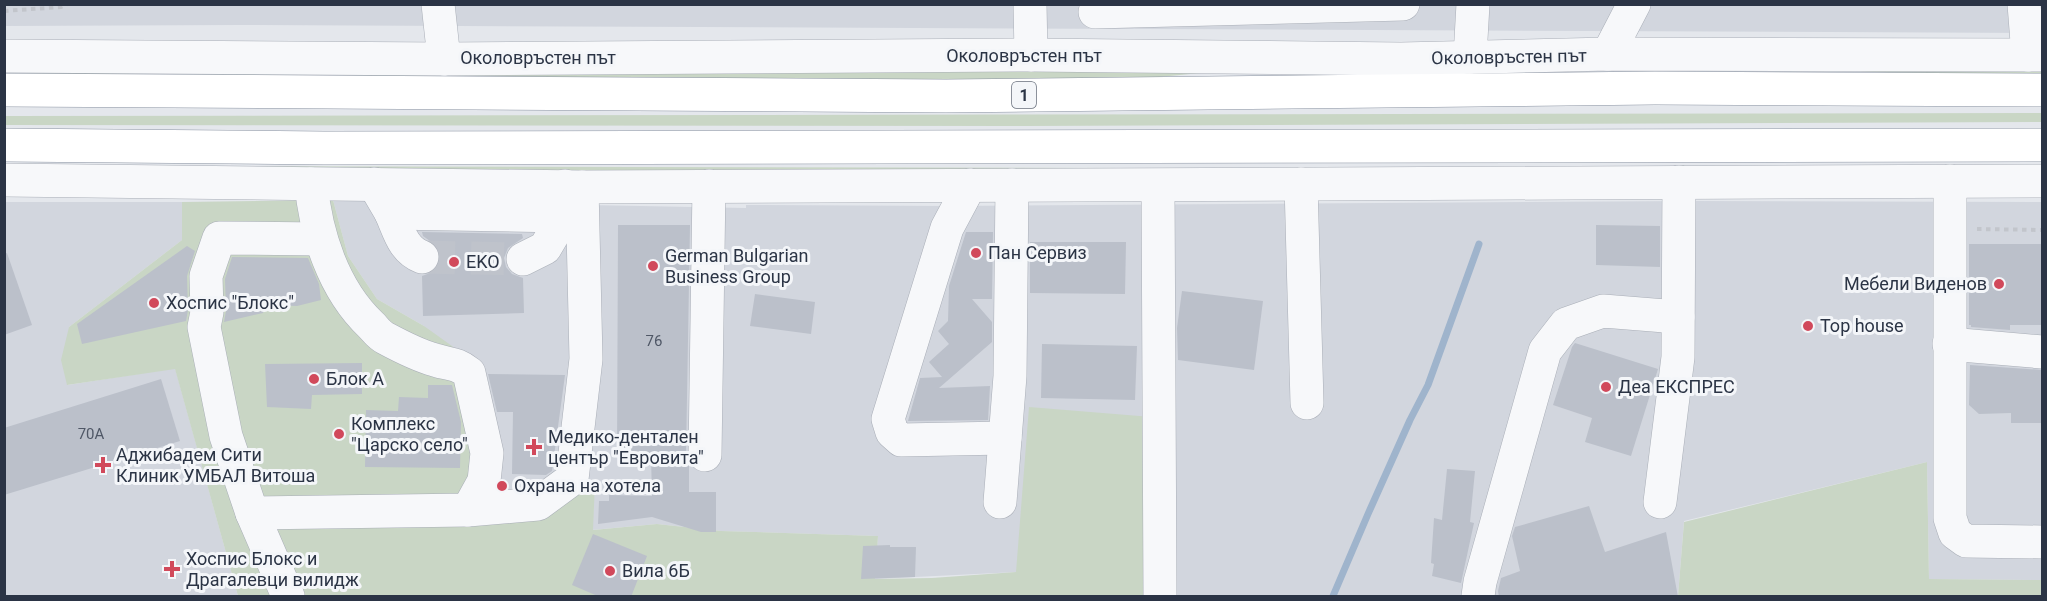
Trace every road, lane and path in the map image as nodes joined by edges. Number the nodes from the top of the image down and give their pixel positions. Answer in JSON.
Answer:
{"nodes":[{"id":1,"x":67,"y":4,"type":"edge"},
{"id":2,"x":438,"y":4,"type":"edge"},
{"id":3,"x":1030,"y":4,"type":"edge"},
{"id":4,"x":1403,"y":4,"type":"edge"},
{"id":5,"x":1473,"y":4,"type":"edge"},
{"id":6,"x":1634,"y":4,"type":"edge"},
{"id":7,"x":1095,"y":8,"type":"edge"},
{"id":8,"x":4,"y":11,"type":"edge"},
{"id":9,"x":2030,"y":14,"type":"edge"},
{"id":10,"x":1608,"y":54,"type":"junction"},
{"id":11,"x":1031,"y":55,"type":"junction"},
{"id":12,"x":2035,"y":55,"type":"edge"},
{"id":13,"x":4,"y":56,"type":"edge"},
{"id":14,"x":1096,"y":56,"type":"junction"},
{"id":15,"x":1470,"y":57,"type":"junction"},
{"id":16,"x":444,"y":59,"type":"junction"},
{"id":17,"x":4,"y":90,"type":"edge"},
{"id":18,"x":2043,"y":90,"type":"edge"},
{"id":19,"x":8,"y":145,"type":"edge"},
{"id":20,"x":2043,"y":145,"type":"edge"},
{"id":21,"x":4,"y":180,"type":"edge"},
{"id":22,"x":1950,"y":181,"type":"junction"},
{"id":23,"x":2043,"y":181,"type":"edge"},
{"id":24,"x":1679,"y":182,"type":"junction"},
{"id":25,"x":311,"y":184,"type":"junction"},
{"id":26,"x":374,"y":184,"type":"junction"},
{"id":27,"x":1301,"y":184,"type":"junction"},
{"id":28,"x":970,"y":185,"type":"junction"},
{"id":29,"x":1012,"y":185,"type":"junction"},
{"id":30,"x":709,"y":186,"type":"junction"},
{"id":31,"x":1158,"y":186,"type":"junction"},
{"id":32,"x":570,"y":196,"type":"junction"},
{"id":33,"x":391,"y":213,"type":"junction"},
{"id":34,"x":1950,"y":229,"type":"junction"},
{"id":35,"x":2043,"y":230,"type":"edge"},
{"id":36,"x":321,"y":239,"type":"junction"},
{"id":37,"x":422,"y":257,"type":"tunnel mouth"},
{"id":38,"x":523,"y":259,"type":"tunnel mouth"},
{"id":39,"x":1678,"y":317,"type":"junction"},
{"id":40,"x":1949,"y":344,"type":"junction"},
{"id":41,"x":2043,"y":352,"type":"edge"},
{"id":42,"x":1307,"y":403,"type":"dead end"},
{"id":43,"x":1005,"y":438,"type":"junction"},
{"id":44,"x":705,"y":455,"type":"dead end"},
{"id":45,"x":1000,"y":502,"type":"dead end"},
{"id":46,"x":1660,"y":502,"type":"dead end"},
{"id":47,"x":468,"y":510,"type":"junction"},
{"id":48,"x":252,"y":513,"type":"junction"},
{"id":49,"x":2043,"y":542,"type":"edge"},
{"id":50,"x":288,"y":597,"type":"edge"},
{"id":51,"x":1160,"y":597,"type":"edge"},
{"id":52,"x":1478,"y":597,"type":"edge"}],
"edges":[{"from":1,"to":8,"type":"path"},
{"from":2,"to":16,"type":"street"},
{"from":3,"to":11,"type":"street"},
{"from":4,"to":7,"type":"street"},
{"from":5,"to":15,"type":"street"},
{"from":6,"to":10,"type":"street"},
{"from":7,"to":14,"type":"street"},
{"from":9,"to":12,"type":"street"},
{"from":10,"to":12,"type":"street","name":"Околовръстен път"},
{"from":10,"to":15,"type":"street","name":"Околовръстен път"},
{"from":11,"to":14,"type":"street","name":"Околовръстен път"},
{"from":11,"to":16,"type":"street","name":"Околовръстен път"},
{"from":13,"to":16,"type":"street","name":"Околовръстен път"},
{"from":14,"to":15,"type":"street","name":"Околовръстен път"},
{"from":17,"to":18,"type":"highway","name":"Околовръстен път","number":"1"},
{"from":19,"to":20,"type":"highway"},
{"from":21,"to":25,"type":"street"},
{"from":22,"to":23,"type":"street"},
{"from":22,"to":24,"type":"street"},
{"from":22,"to":34,"type":"street"},
{"from":24,"to":27,"type":"street"},
{"from":24,"to":39,"type":"street"},
{"from":25,"to":26,"type":"street"},
{"from":25,"to":36,"type":"street"},
{"from":26,"to":32,"type":"street"},
{"from":26,"to":33,"type":"street"},
{"from":27,"to":31,"type":"street"},
{"from":27,"to":42,"type":"street"},
{"from":28,"to":29,"type":"street"},
{"from":28,"to":30,"type":"street"},
{"from":28,"to":43,"type":"street"},
{"from":29,"to":31,"type":"street"},
{"from":29,"to":43,"type":"street"},
{"from":30,"to":32,"type":"street"},
{"from":30,"to":44,"type":"street"},
{"from":31,"to":51,"type":"street"},
{"from":32,"to":33,"type":"street"},
{"from":32,"to":38,"type":"street"},
{"from":32,"to":47,"type":"street"},
{"from":33,"to":37,"type":"street"},
{"from":34,"to":35,"type":"path"},
{"from":34,"to":40,"type":"street"},
{"from":36,"to":47,"type":"street"},
{"from":36,"to":48,"type":"street"},
{"from":39,"to":46,"type":"street"},
{"from":39,"to":52,"type":"street"},
{"from":40,"to":41,"type":"street"},
{"from":40,"to":49,"type":"street"},
{"from":43,"to":45,"type":"street"},
{"from":47,"to":48,"type":"street"},
{"from":48,"to":50,"type":"street"}]}
